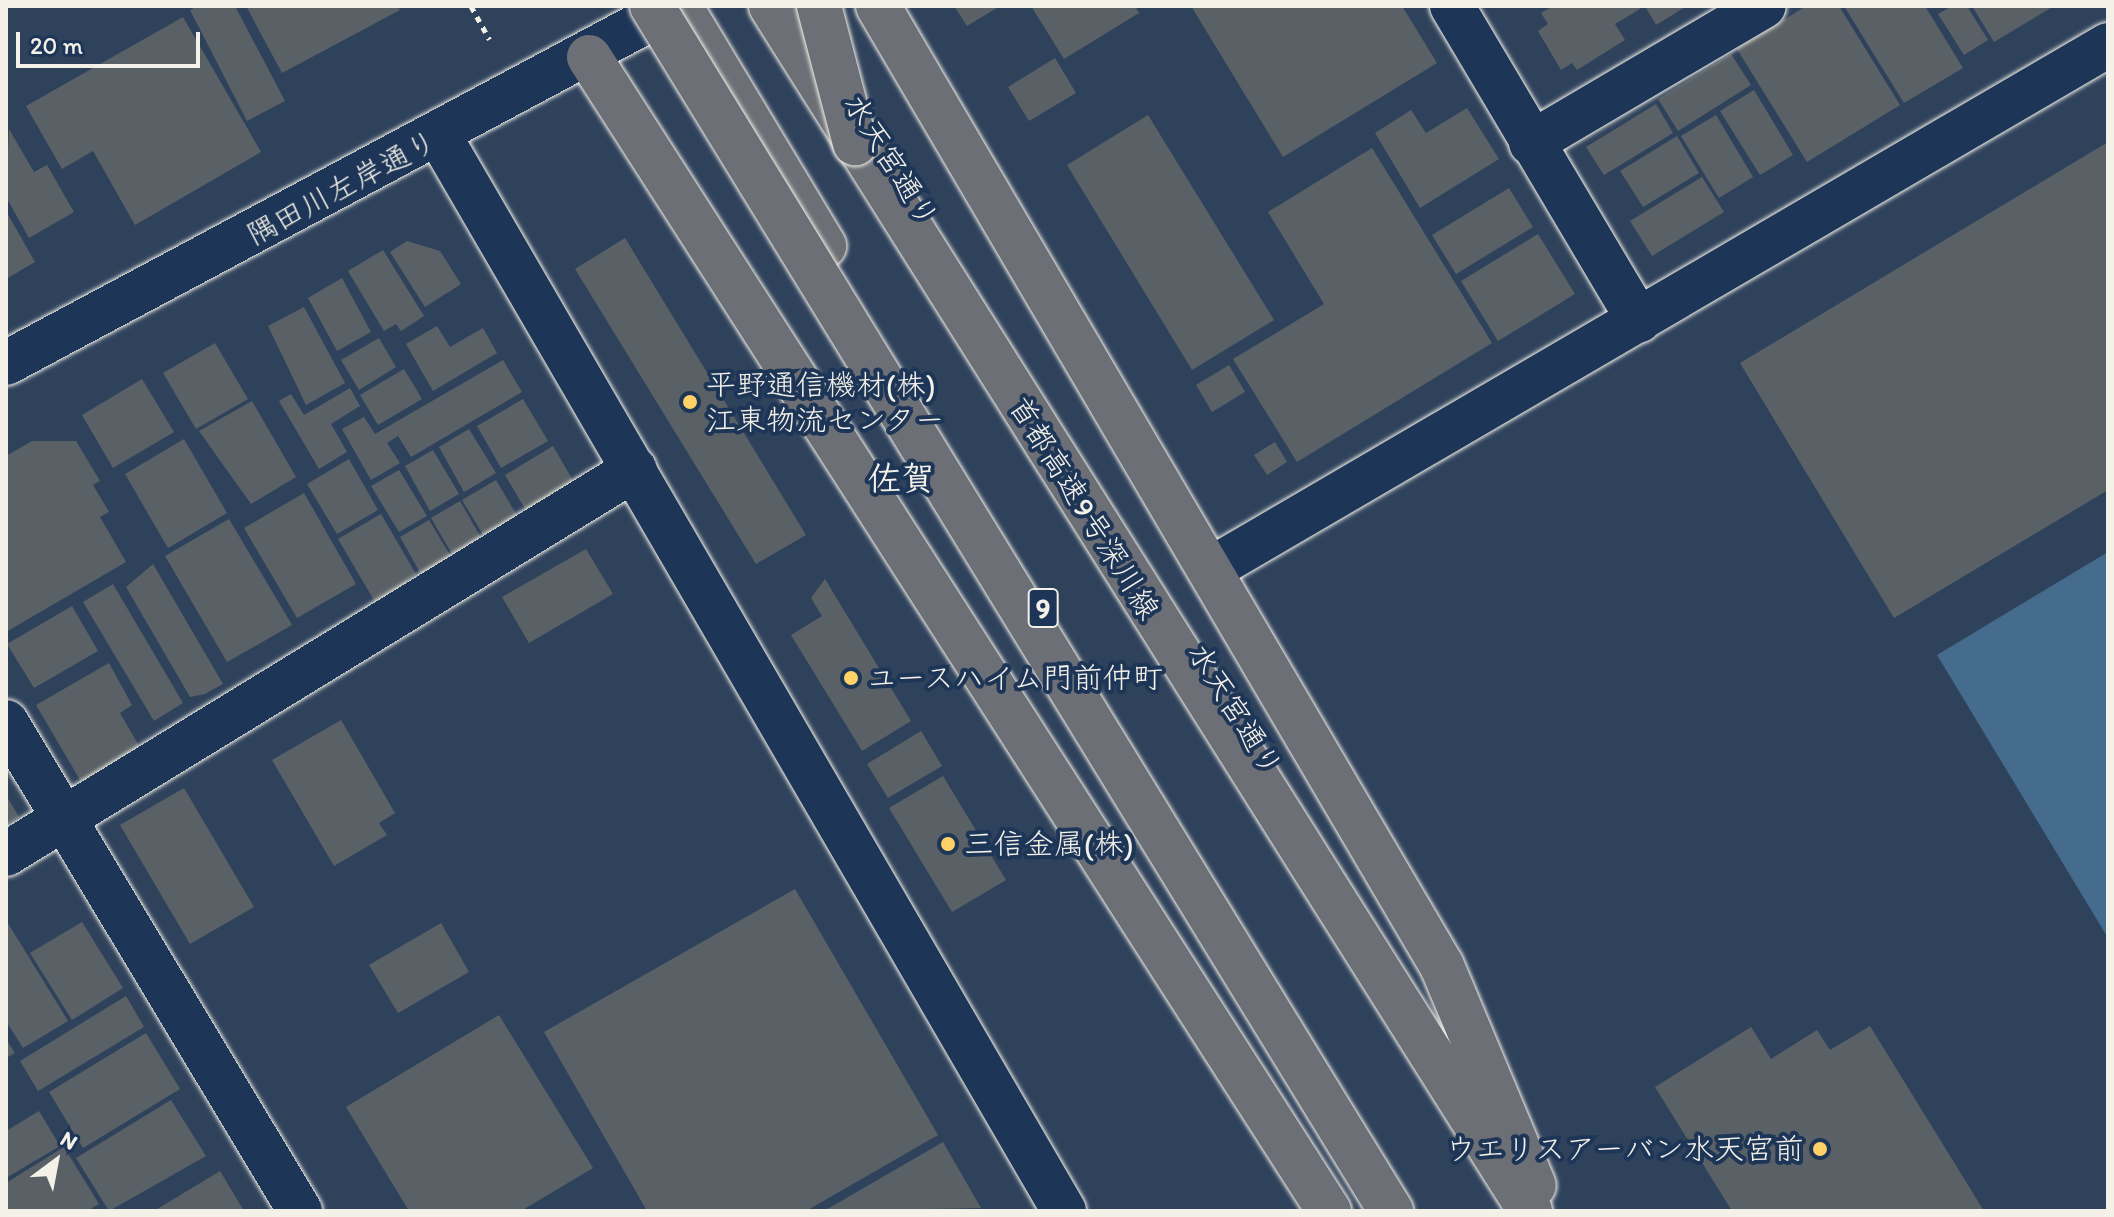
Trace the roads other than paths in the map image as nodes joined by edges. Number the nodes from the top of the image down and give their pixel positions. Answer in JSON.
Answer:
{"nodes":[{"id":1,"x":652,"y":6,"type":"edge"},
{"id":2,"x":677,"y":6,"type":"edge"},
{"id":3,"x":771,"y":6,"type":"edge"},
{"id":4,"x":794,"y":6,"type":"edge"},
{"id":5,"x":819,"y":6,"type":"edge"},
{"id":6,"x":878,"y":6,"type":"edge"},
{"id":7,"x":1452,"y":6,"type":"edge"},
{"id":8,"x":1764,"y":6,"type":"edge"},
{"id":9,"x":2108,"y":45,"type":"edge"},
{"id":10,"x":589,"y":57,"type":"junction"},
{"id":11,"x":440,"y":137,"type":"junction"},
{"id":12,"x":855,"y":143,"type":"junction"},
{"id":13,"x":1531,"y":143,"type":"junction"},
{"id":14,"x":1639,"y":321,"type":"junction"},
{"id":15,"x":6,"y":363,"type":"edge"},
{"id":16,"x":635,"y":469,"type":"junction"},
{"id":17,"x":1211,"y":569,"type":"junction"},
{"id":18,"x":6,"y":722,"type":"edge"},
{"id":19,"x":65,"y":819,"type":"junction"},
{"id":20,"x":6,"y":854,"type":"edge"},
{"id":21,"x":1537,"y":1203,"type":"edge"},
{"id":22,"x":300,"y":1211,"type":"edge"},
{"id":23,"x":1064,"y":1211,"type":"edge"},
{"id":24,"x":1329,"y":1211,"type":"edge"},
{"id":25,"x":1391,"y":1211,"type":"edge"},
{"id":26,"x":1405,"y":1211,"type":"edge"}],
"edges":[{"from":1,"to":25,"type":"main road","bridge":true},
{"from":2,"to":10,"type":"street","name":"隅田川左岸通り"},
{"from":2,"to":26,"type":"main road","number":"9"},
{"from":3,"to":12,"type":"main road","name":"首都高速9号深川線","bridge":true},
{"from":4,"to":21,"type":"main road","name":"水天宮通り","bridge":true},
{"from":5,"to":12,"type":"main road","bridge":true},
{"from":6,"to":17,"type":"main road"},
{"from":7,"to":13,"type":"street"},
{"from":8,"to":13,"type":"street"},
{"from":9,"to":14,"type":"street"},
{"from":10,"to":11,"type":"street","name":"隅田川左岸通り"},
{"from":10,"to":24,"type":"main road"},
{"from":11,"to":15,"type":"street","name":"隅田川左岸通り"},
{"from":11,"to":16,"type":"street"},
{"from":12,"to":21,"type":"main road","name":"首都高速9号深川線"},
{"from":13,"to":14,"type":"street"},
{"from":14,"to":17,"type":"street"},
{"from":16,"to":19,"type":"street"},
{"from":16,"to":23,"type":"street"},
{"from":17,"to":21,"type":"main road"},
{"from":18,"to":19,"type":"street"},
{"from":19,"to":20,"type":"street"},
{"from":19,"to":22,"type":"street"}]}
